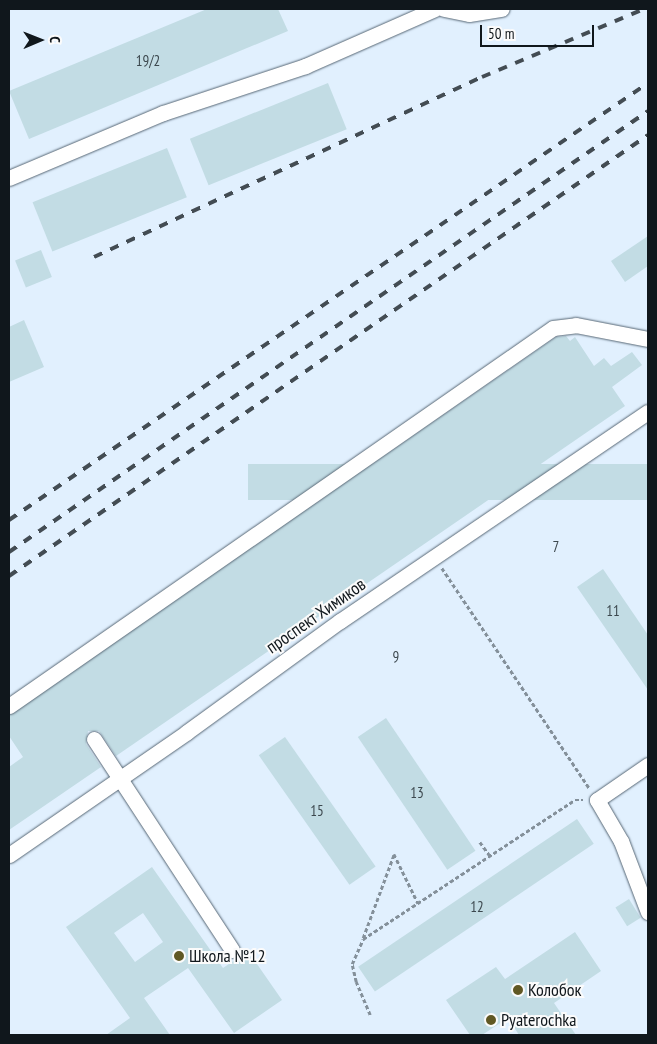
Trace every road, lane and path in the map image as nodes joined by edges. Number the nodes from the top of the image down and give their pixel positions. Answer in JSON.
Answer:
{"nodes":[{"id":1,"x":434,"y":9,"type":"edge"},
{"id":2,"x":444,"y":9,"type":"edge"},
{"id":3,"x":502,"y":9,"type":"edge"},
{"id":4,"x":9,"y":178,"type":"edge"},
{"id":5,"x":648,"y":339,"type":"edge"},
{"id":6,"x":648,"y":412,"type":"edge"},
{"id":7,"x":434,"y":557,"type":"junction"},
{"id":8,"x":9,"y":706,"type":"edge"},
{"id":9,"x":94,"y":739,"type":"dead end"},
{"id":10,"x":648,"y":765,"type":"edge"},
{"id":11,"x":120,"y":776,"type":"junction"},
{"id":12,"x":597,"y":800,"type":"junction"},
{"id":13,"x":480,"y":842,"type":"dead end"},
{"id":14,"x":9,"y":855,"type":"edge"},
{"id":15,"x":490,"y":856,"type":"junction"},
{"id":16,"x":418,"y":903,"type":"junction"},
{"id":17,"x":648,"y":912,"type":"edge"},
{"id":18,"x":363,"y":939,"type":"junction"},
{"id":19,"x":232,"y":950,"type":"dead end"},
{"id":20,"x":370,"y":1015,"type":"dead end"}],
"edges":[{"from":1,"to":4,"type":"street"},
{"from":2,"to":3,"type":"street"},
{"from":5,"to":8,"type":"street"},
{"from":6,"to":7,"type":"street","name":"проспект Химиков"},
{"from":7,"to":11,"type":"street","name":"проспект Химиков"},
{"from":7,"to":12,"type":"path"},
{"from":9,"to":11,"type":"street"},
{"from":10,"to":12,"type":"street"},
{"from":11,"to":14,"type":"street","name":"проспект Химиков"},
{"from":11,"to":19,"type":"street"},
{"from":12,"to":15,"type":"path"},
{"from":12,"to":17,"type":"street"},
{"from":13,"to":15,"type":"path"},
{"from":15,"to":16,"type":"path"},
{"from":16,"to":18,"type":"path"},
{"from":16,"to":18,"type":"path"},
{"from":18,"to":20,"type":"path"}]}
